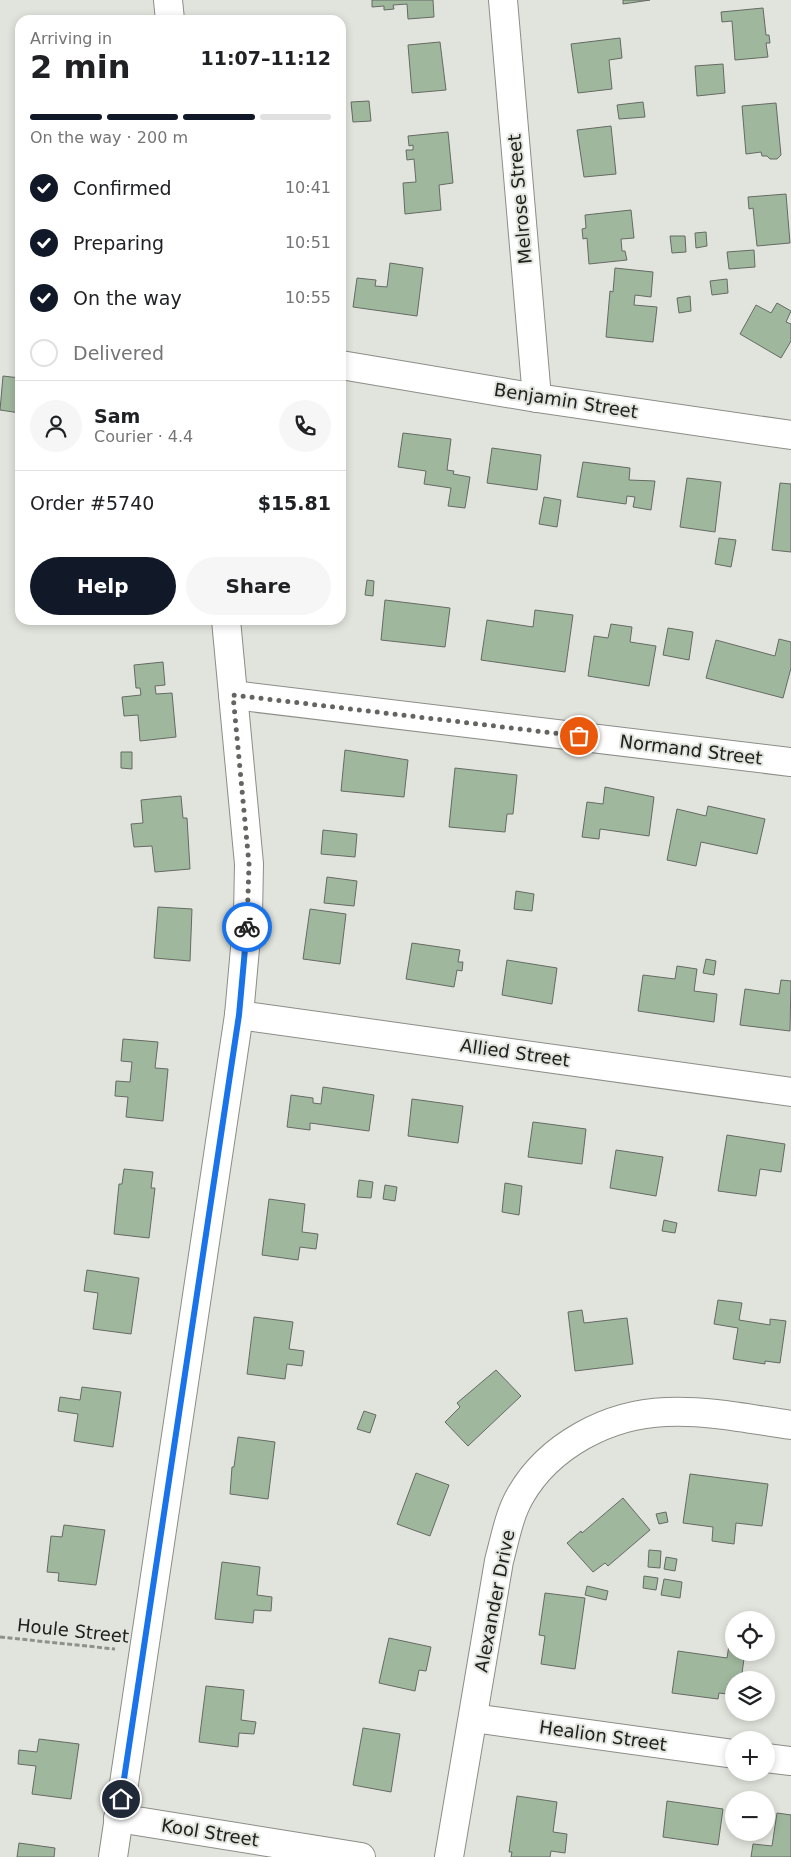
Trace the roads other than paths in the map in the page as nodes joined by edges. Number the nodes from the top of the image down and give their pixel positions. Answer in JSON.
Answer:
{"nodes":[{"id":1,"x":168,"y":0,"type":"edge"},
{"id":2,"x":503,"y":0,"type":"edge"},
{"id":3,"x":170,"y":15,"type":"edge"},
{"id":4,"x":346,"y":366,"type":"edge"},
{"id":5,"x":537,"y":398,"type":"junction"},
{"id":6,"x":791,"y":435,"type":"edge"},
{"id":7,"x":226,"y":625,"type":"edge"},
{"id":8,"x":233,"y":695,"type":"junction"},
{"id":9,"x":791,"y":762,"type":"edge"},
{"id":10,"x":239,"y":1015,"type":"junction"},
{"id":11,"x":791,"y":1092,"type":"edge"},
{"id":12,"x":791,"y":1425,"type":"edge"},
{"id":13,"x":473,"y":1718,"type":"junction"},
{"id":14,"x":725,"y":1753,"type":"edge"},
{"id":15,"x":775,"y":1759,"type":"edge"},
{"id":16,"x":791,"y":1762,"type":"edge"},
{"id":17,"x":118,"y":1818,"type":"junction"},
{"id":18,"x":113,"y":1857,"type":"edge"},
{"id":19,"x":361,"y":1857,"type":"edge"},
{"id":20,"x":449,"y":1857,"type":"edge"}],
"edges":[{"from":1,"to":3,"type":"street"},
{"from":2,"to":5,"type":"street","name":"Melrose Street"},
{"from":4,"to":5,"type":"street","name":"Benjamin Street"},
{"from":5,"to":6,"type":"street","name":"Benjamin Street"},
{"from":7,"to":8,"type":"street"},
{"from":8,"to":9,"type":"street","name":"Normand Street"},
{"from":8,"to":10,"type":"street"},
{"from":10,"to":11,"type":"street","name":"Allied Street"},
{"from":10,"to":17,"type":"street"},
{"from":12,"to":13,"type":"street","name":"Alexander Drive"},
{"from":13,"to":14,"type":"street","name":"Healion Street"},
{"from":13,"to":20,"type":"street","name":"Alexander Drive"},
{"from":15,"to":16,"type":"street"},
{"from":17,"to":18,"type":"street"},
{"from":17,"to":19,"type":"street","name":"Kool Street"}]}
